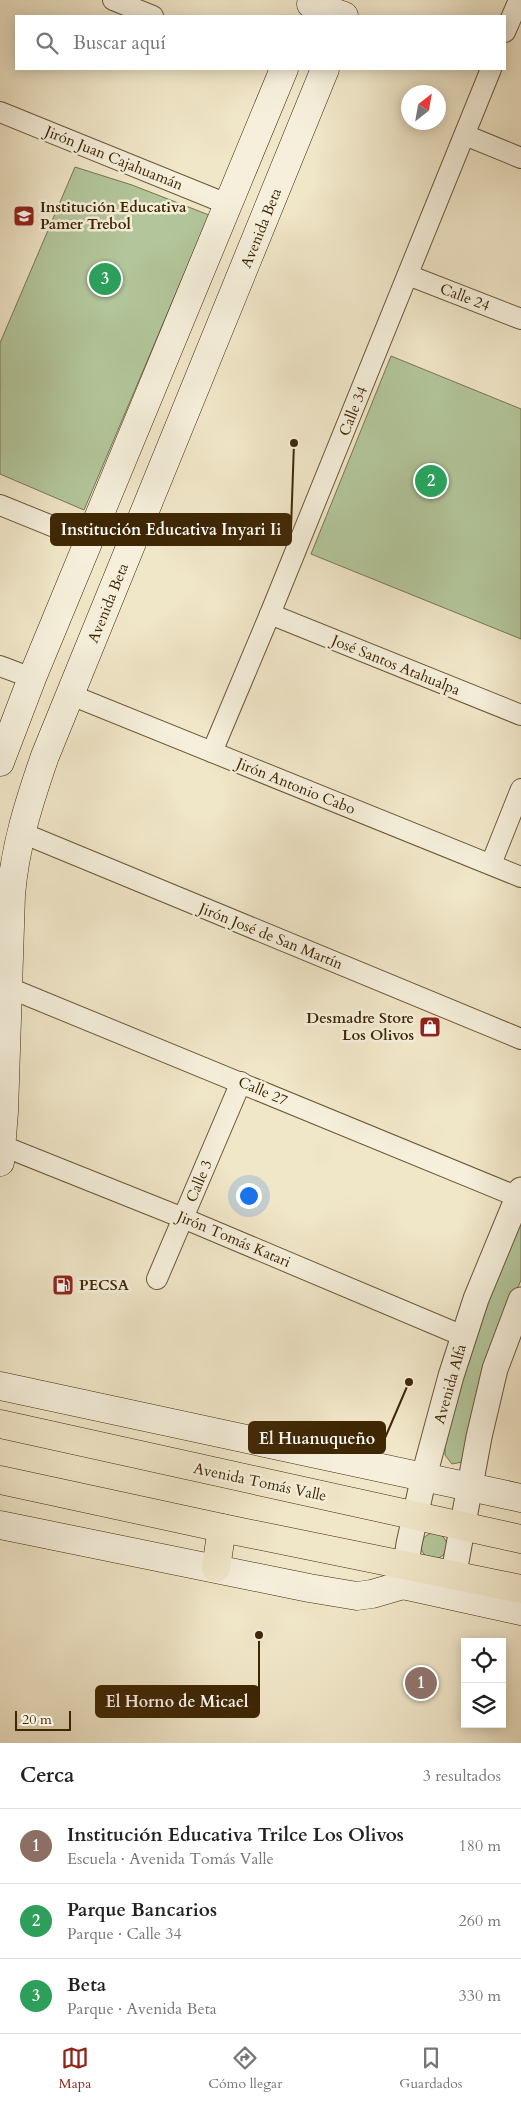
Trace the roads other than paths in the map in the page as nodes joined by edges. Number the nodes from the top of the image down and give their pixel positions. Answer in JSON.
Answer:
{"nodes":[{"id":1,"x":113,"y":0,"type":"edge"},
{"id":2,"x":353,"y":0,"type":"edge"},
{"id":3,"x":519,"y":0,"type":"edge"},
{"id":4,"x":310,"y":7,"type":"edge"},
{"id":5,"x":150,"y":15,"type":"edge"},
{"id":6,"x":341,"y":15,"type":"edge"},
{"id":7,"x":346,"y":15,"type":"edge"},
{"id":8,"x":506,"y":30,"type":"edge"},
{"id":9,"x":283,"y":70,"type":"edge"},
{"id":10,"x":325,"y":70,"type":"edge"},
{"id":11,"x":490,"y":70,"type":"edge"},
{"id":12,"x":0,"y":112,"type":"edge"},
{"id":13,"x":465,"y":135,"type":"junction"},
{"id":14,"x":521,"y":158,"type":"edge"},
{"id":15,"x":227,"y":204,"type":"junction"},
{"id":16,"x":408,"y":275,"type":"junction"},
{"id":17,"x":521,"y":319,"type":"edge"},
{"id":18,"x":162,"y":361,"type":"junction"},
{"id":19,"x":201,"y":376,"type":"junction"},
{"id":20,"x":0,"y":505,"type":"edge"},
{"id":21,"x":89,"y":542,"type":"junction"},
{"id":22,"x":270,"y":614,"type":"junction"},
{"id":23,"x":0,"y":666,"type":"edge"},
{"id":24,"x":32,"y":678,"type":"junction"},
{"id":25,"x":71,"y":695,"type":"junction"},
{"id":26,"x":521,"y":715,"type":"edge"},
{"id":27,"x":212,"y":752,"type":"junction"},
{"id":28,"x":0,"y":762,"type":"edge"},
{"id":29,"x":521,"y":790,"type":"edge"},
{"id":30,"x":20,"y":832,"type":"junction"},
{"id":31,"x":491,"y":864,"type":"junction"},
{"id":32,"x":521,"y":877,"type":"edge"},
{"id":33,"x":7,"y":987,"type":"junction"},
{"id":34,"x":521,"y":1039,"type":"edge"},
{"id":35,"x":241,"y":1082,"type":"junction"},
{"id":36,"x":1,"y":1154,"type":"edge"},
{"id":37,"x":519,"y":1194,"type":"edge"},
{"id":38,"x":183,"y":1218,"type":"junction"},
{"id":39,"x":157,"y":1279,"type":"dead end"},
{"id":40,"x":521,"y":1300,"type":"edge"},
{"id":41,"x":463,"y":1336,"type":"junction"},
{"id":42,"x":0,"y":1386,"type":"edge"},
{"id":43,"x":0,"y":1424,"type":"edge"},
{"id":44,"x":424,"y":1476,"type":"junction"},
{"id":45,"x":0,"y":1480,"type":"edge"},
{"id":46,"x":470,"y":1487,"type":"junction"},
{"id":47,"x":521,"y":1498,"type":"edge"},
{"id":48,"x":416,"y":1516,"type":"junction"},
{"id":49,"x":0,"y":1525,"type":"edge"},
{"id":50,"x":463,"y":1527,"type":"junction"},
{"id":51,"x":222,"y":1528,"type":"junction"},
{"id":52,"x":521,"y":1539,"type":"edge"},
{"id":53,"x":216,"y":1568,"type":"junction"},
{"id":54,"x":404,"y":1575,"type":"junction"},
{"id":55,"x":452,"y":1584,"type":"junction"},
{"id":56,"x":521,"y":1589,"type":"edge"},
{"id":57,"x":521,"y":1611,"type":"edge"}],
"edges":[{"from":1,"to":5,"type":"street"},
{"from":2,"to":7,"type":"main road"},
{"from":3,"to":8,"type":"street"},
{"from":4,"to":6,"type":"main road"},
{"from":9,"to":15,"type":"main road"},
{"from":10,"to":19,"type":"main road","name":"Avenida Beta"},
{"from":11,"to":13,"type":"street","name":"Calle 34"},
{"from":12,"to":15,"type":"street","name":"Jirón Juan Cajahuamán"},
{"from":13,"to":14,"type":"street"},
{"from":13,"to":16,"type":"street","name":"Calle 34"},
{"from":15,"to":18,"type":"main road"},
{"from":16,"to":17,"type":"street","name":"Calle 24"},
{"from":16,"to":22,"type":"street","name":"Calle 34"},
{"from":18,"to":19,"type":"main road"},
{"from":18,"to":21,"type":"main road"},
{"from":19,"to":25,"type":"main road","name":"Avenida Beta"},
{"from":20,"to":21,"type":"street"},
{"from":21,"to":24,"type":"main road"},
{"from":22,"to":26,"type":"street","name":"José Santos Atahualpa"},
{"from":22,"to":27,"type":"street","name":"Calle 34"},
{"from":23,"to":24,"type":"street"},
{"from":24,"to":28,"type":"main road"},
{"from":25,"to":27,"type":"street","name":"Jirón Antonio Cabo"},
{"from":25,"to":30,"type":"main road","name":"Avenida Beta"},
{"from":27,"to":31,"type":"street","name":"Jirón Antonio Cabo"},
{"from":29,"to":31,"type":"street"},
{"from":30,"to":33,"type":"main road","name":"Avenida Beta"},
{"from":30,"to":34,"type":"street","name":"Jirón José de San Martín"},
{"from":31,"to":32,"type":"street","name":"Jirón Antonio Cabo"},
{"from":33,"to":35,"type":"street","name":"Calle 27"},
{"from":33,"to":36,"type":"main road","name":"Avenida Beta"},
{"from":35,"to":37,"type":"street","name":"Calle 27"},
{"from":35,"to":38,"type":"street","name":"Calle 3"},
{"from":36,"to":38,"type":"street","name":"Jirón Tomás Katari"},
{"from":37,"to":41,"type":"street","name":"Avenida Alfa"},
{"from":38,"to":39,"type":"street","name":"Calle 3"},
{"from":38,"to":41,"type":"street","name":"Jirón Tomás Katari"},
{"from":40,"to":46,"type":"street"},
{"from":41,"to":44,"type":"street","name":"Avenida Alfa"},
{"from":42,"to":44,"type":"main road"},
{"from":43,"to":48,"type":"main road","name":"Avenida Tomás Valle"},
{"from":44,"to":46,"type":"main road"},
{"from":44,"to":48,"type":"street","name":"Avenida Alfa"},
{"from":45,"to":51,"type":"main road"},
{"from":46,"to":47,"type":"main road"},
{"from":46,"to":50,"type":"street"},
{"from":48,"to":50,"type":"main road","name":"Avenida Tomás Valle"},
{"from":48,"to":54,"type":"street","name":"Avenida Alfa"},
{"from":49,"to":53,"type":"main road"},
{"from":50,"to":52,"type":"main road","name":"Avenida Tomás Valle"},
{"from":50,"to":55,"type":"street"},
{"from":51,"to":53,"type":"main road"},
{"from":51,"to":54,"type":"main road"},
{"from":53,"to":54,"type":"main road"},
{"from":54,"to":55,"type":"main road"},
{"from":55,"to":56,"type":"main road"},
{"from":55,"to":57,"type":"main road"}]}
